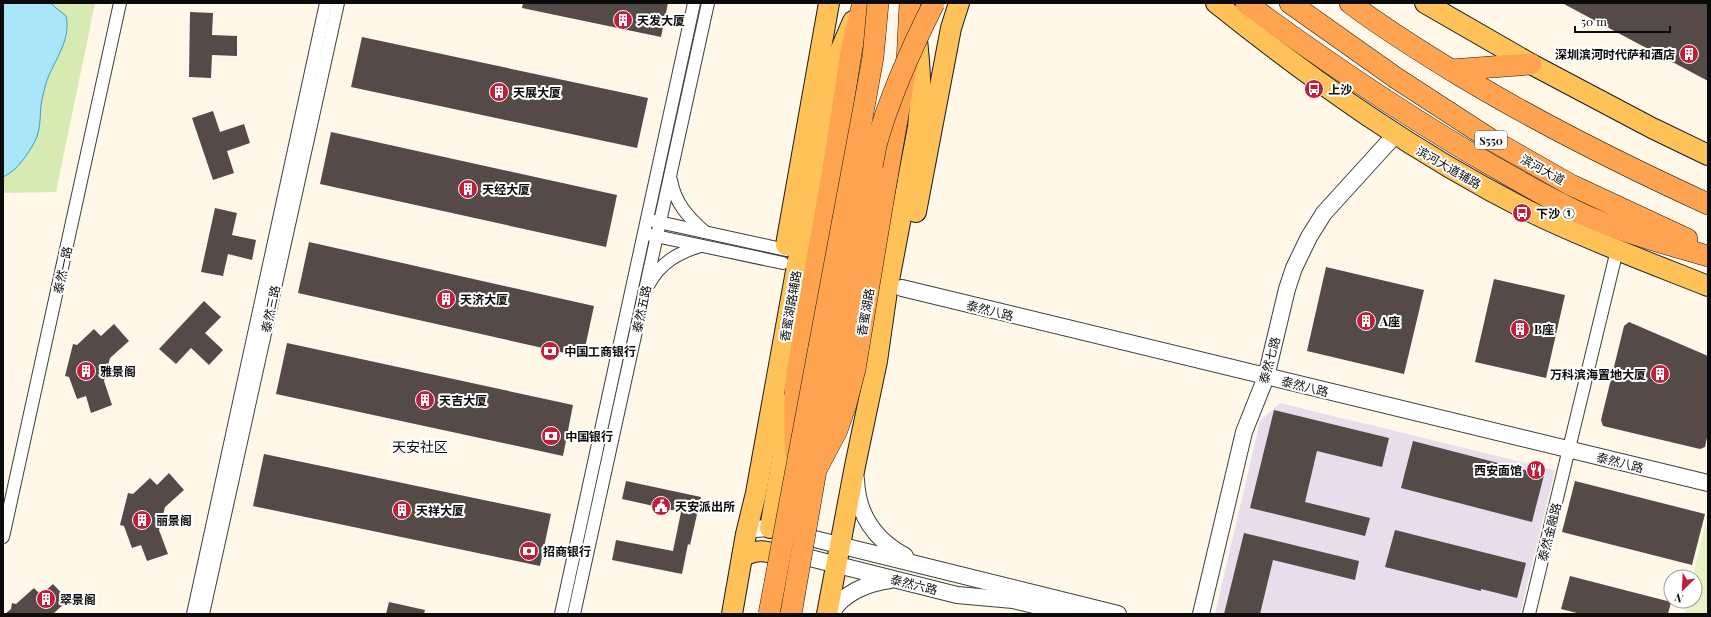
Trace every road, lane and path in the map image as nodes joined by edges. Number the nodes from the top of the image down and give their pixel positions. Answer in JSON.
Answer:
{"nodes":[{"id":1,"x":120,"y":3,"type":"edge"},
{"id":2,"x":326,"y":3,"type":"edge"},
{"id":3,"x":338,"y":3,"type":"edge"},
{"id":4,"x":694,"y":3,"type":"edge"},
{"id":5,"x":708,"y":3,"type":"edge"},
{"id":6,"x":829,"y":3,"type":"edge"},
{"id":7,"x":862,"y":3,"type":"edge"},
{"id":8,"x":878,"y":3,"type":"edge"},
{"id":9,"x":911,"y":3,"type":"edge"},
{"id":10,"x":934,"y":3,"type":"edge"},
{"id":11,"x":959,"y":3,"type":"edge"},
{"id":12,"x":1216,"y":3,"type":"edge"},
{"id":13,"x":1246,"y":3,"type":"edge"},
{"id":14,"x":1290,"y":3,"type":"edge"},
{"id":15,"x":1350,"y":3,"type":"edge"},
{"id":16,"x":1425,"y":3,"type":"edge"},
{"id":17,"x":1531,"y":64,"type":"junction"},
{"id":18,"x":1450,"y":70,"type":"junction"},
{"id":19,"x":1395,"y":135,"type":"junction"},
{"id":20,"x":1708,"y":155,"type":"edge"},
{"id":21,"x":671,"y":175,"type":"junction"},
{"id":22,"x":1708,"y":204,"type":"edge"},
{"id":23,"x":647,"y":220,"type":"junction"},
{"id":24,"x":660,"y":223,"type":"junction"},
{"id":25,"x":706,"y":232,"type":"junction"},
{"id":26,"x":644,"y":233,"type":"junction"},
{"id":27,"x":657,"y":236,"type":"junction"},
{"id":28,"x":701,"y":246,"type":"junction"},
{"id":29,"x":1708,"y":248,"type":"edge"},
{"id":30,"x":1617,"y":250,"type":"junction"},
{"id":31,"x":1708,"y":256,"type":"edge"},
{"id":32,"x":784,"y":257,"type":"junction"},
{"id":33,"x":1708,"y":286,"type":"edge"},
{"id":34,"x":902,"y":288,"type":"junction"},
{"id":35,"x":644,"y":294,"type":"junction"},
{"id":36,"x":783,"y":344,"type":"junction"},
{"id":37,"x":878,"y":361,"type":"junction"},
{"id":38,"x":1266,"y":377,"type":"junction"},
{"id":39,"x":1569,"y":450,"type":"junction"},
{"id":40,"x":796,"y":466,"type":"junction"},
{"id":41,"x":855,"y":466,"type":"junction"},
{"id":42,"x":816,"y":470,"type":"junction"},
{"id":43,"x":1708,"y":484,"type":"edge"},
{"id":44,"x":770,"y":528,"type":"junction"},
{"id":45,"x":746,"y":534,"type":"junction"},
{"id":46,"x":3,"y":537,"type":"edge"},
{"id":47,"x":840,"y":545,"type":"junction"},
{"id":48,"x":742,"y":557,"type":"junction"},
{"id":49,"x":836,"y":565,"type":"junction"},
{"id":50,"x":925,"y":565,"type":"junction"},
{"id":51,"x":895,"y":580,"type":"junction"},
{"id":52,"x":193,"y":614,"type":"edge"},
{"id":53,"x":202,"y":614,"type":"edge"},
{"id":54,"x":561,"y":614,"type":"edge"},
{"id":55,"x":574,"y":614,"type":"edge"},
{"id":56,"x":732,"y":614,"type":"edge"},
{"id":57,"x":769,"y":614,"type":"edge"},
{"id":58,"x":779,"y":614,"type":"edge"},
{"id":59,"x":791,"y":614,"type":"edge"},
{"id":60,"x":827,"y":614,"type":"edge"},
{"id":61,"x":831,"y":614,"type":"edge"},
{"id":62,"x":1072,"y":614,"type":"edge"},
{"id":63,"x":1118,"y":614,"type":"edge"},
{"id":64,"x":1201,"y":614,"type":"edge"},
{"id":65,"x":1529,"y":614,"type":"edge"}],
"edges":[{"from":1,"to":46,"type":"street","name":"泰然一路"},
{"from":2,"to":52,"type":"street","name":"泰然三路"},
{"from":3,"to":53,"type":"street","name":"泰然三路"},
{"from":4,"to":23,"type":"street","name":"泰然五路"},
{"from":5,"to":21,"type":"street","name":"泰然五路"},
{"from":6,"to":32,"type":"main road"},
{"from":7,"to":36,"type":"main road","name":"香蜜湖路辅路"},
{"from":7,"to":40,"type":"highway","bridge":true},
{"from":8,"to":40,"type":"highway","bridge":true},
{"from":9,"to":37,"type":"main road"},
{"from":9,"to":42,"type":"highway","name":"香蜜湖路","bridge":true},
{"from":10,"to":42,"type":"highway","bridge":true},
{"from":11,"to":34,"type":"main road"},
{"from":12,"to":19,"type":"main road","name":"滨河大道辅路"},
{"from":13,"to":31,"type":"highway"},
{"from":14,"to":29,"type":"highway","name":"滨河大道","number":"S550"},
{"from":15,"to":18,"type":"highway"},
{"from":16,"to":17,"type":"main road"},
{"from":17,"to":18,"type":"highway"},
{"from":17,"to":20,"type":"main road"},
{"from":18,"to":22,"type":"highway"},
{"from":19,"to":30,"type":"main road","name":"滨河大道辅路"},
{"from":19,"to":38,"type":"street","name":"泰然七路"},
{"from":21,"to":24,"type":"street","name":"泰然五路"},
{"from":21,"to":25,"type":"street"},
{"from":23,"to":24,"type":"street"},
{"from":23,"to":26,"type":"street","name":"泰然五路"},
{"from":24,"to":25,"type":"street"},
{"from":24,"to":27,"type":"street","name":"泰然五路"},
{"from":25,"to":32,"type":"street"},
{"from":26,"to":27,"type":"street"},
{"from":26,"to":54,"type":"street","name":"泰然五路"},
{"from":27,"to":28,"type":"street"},
{"from":27,"to":35,"type":"street","name":"泰然五路"},
{"from":28,"to":32,"type":"street"},
{"from":28,"to":35,"type":"street"},
{"from":30,"to":33,"type":"main road","name":"滨河大道辅路"},
{"from":30,"to":39,"type":"street","name":"泰然金融路"},
{"from":32,"to":45,"type":"main road"},
{"from":34,"to":37,"type":"main road"},
{"from":34,"to":38,"type":"street","name":"泰然八路"},
{"from":35,"to":55,"type":"street","name":"泰然五路"},
{"from":36,"to":44,"type":"main road"},
{"from":36,"to":45,"type":"main road","name":"香蜜湖路辅路"},
{"from":37,"to":41,"type":"main road"},
{"from":38,"to":39,"type":"street","name":"泰然八路"},
{"from":38,"to":64,"type":"street","name":"泰然七路"},
{"from":39,"to":43,"type":"street","name":"泰然八路"},
{"from":39,"to":65,"type":"street","name":"泰然金融路"},
{"from":40,"to":57,"type":"highway","bridge":true},
{"from":41,"to":47,"type":"main road"},
{"from":41,"to":50,"type":"street","name":"泰然六路"},
{"from":42,"to":59,"type":"highway","name":"香蜜湖路","bridge":true},
{"from":44,"to":45,"type":"street","name":"泰然六路"},
{"from":44,"to":47,"type":"street","name":"泰然六路"},
{"from":44,"to":49,"type":"street","name":"泰然六路"},
{"from":45,"to":48,"type":"main road","name":"香蜜湖路辅路"},
{"from":47,"to":49,"type":"main road"},
{"from":47,"to":50,"type":"street","name":"泰然六路"},
{"from":48,"to":56,"type":"main road","name":"香蜜湖路辅路"},
{"from":48,"to":58,"type":"main road"},
{"from":49,"to":51,"type":"street","name":"泰然六路"},
{"from":49,"to":60,"type":"main road"},
{"from":50,"to":63,"type":"street","name":"泰然六路"},
{"from":51,"to":61,"type":"street"},
{"from":51,"to":62,"type":"street","name":"泰然六路"}]}
